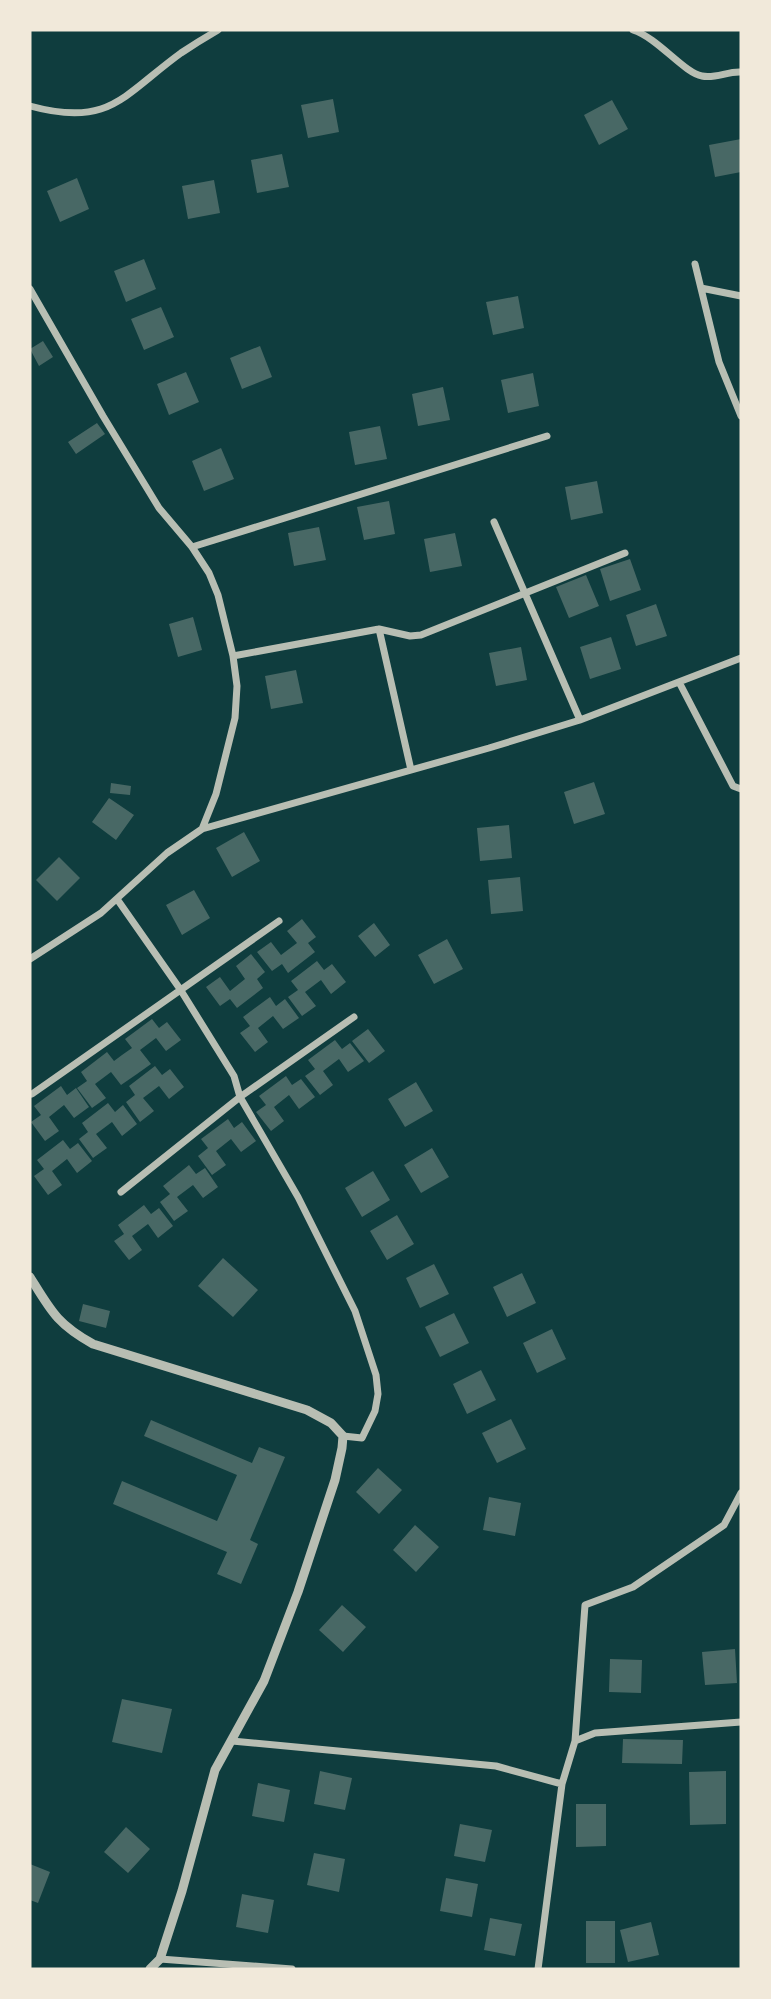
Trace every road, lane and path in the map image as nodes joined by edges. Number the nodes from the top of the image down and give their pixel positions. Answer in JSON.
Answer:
{"nodes":[{"id":1,"x":218,"y":30,"type":"edge"},
{"id":2,"x":633,"y":30,"type":"edge"},
{"id":3,"x":741,"y":72,"type":"edge"},
{"id":4,"x":30,"y":106,"type":"edge"},
{"id":5,"x":695,"y":264,"type":"dead end"},
{"id":6,"x":701,"y":288,"type":"junction"},
{"id":7,"x":30,"y":289,"type":"edge"},
{"id":8,"x":741,"y":296,"type":"edge"},
{"id":9,"x":741,"y":415,"type":"edge"},
{"id":10,"x":548,"y":436,"type":"dead end"},
{"id":11,"x":494,"y":522,"type":"dead end"},
{"id":12,"x":192,"y":547,"type":"junction"},
{"id":13,"x":625,"y":553,"type":"dead end"},
{"id":14,"x":525,"y":592,"type":"junction"},
{"id":15,"x":379,"y":629,"type":"junction"},
{"id":16,"x":233,"y":656,"type":"junction"},
{"id":17,"x":741,"y":658,"type":"edge"},
{"id":18,"x":679,"y":682,"type":"junction"},
{"id":19,"x":580,"y":720,"type":"junction"},
{"id":20,"x":411,"y":770,"type":"junction"},
{"id":21,"x":741,"y":789,"type":"edge"},
{"id":22,"x":202,"y":829,"type":"junction"},
{"id":23,"x":117,"y":899,"type":"junction"},
{"id":24,"x":279,"y":921,"type":"dead end"},
{"id":25,"x":30,"y":959,"type":"edge"},
{"id":26,"x":180,"y":989,"type":"junction"},
{"id":27,"x":354,"y":1017,"type":"dead end"},
{"id":28,"x":32,"y":1094,"type":"dead end"},
{"id":29,"x":240,"y":1097,"type":"junction"},
{"id":30,"x":121,"y":1192,"type":"dead end"},
{"id":31,"x":30,"y":1277,"type":"edge"},
{"id":32,"x":342,"y":1436,"type":"junction"},
{"id":33,"x":741,"y":1493,"type":"edge"},
{"id":34,"x":741,"y":1722,"type":"edge"},
{"id":35,"x":232,"y":1741,"type":"junction"},
{"id":36,"x":575,"y":1741,"type":"junction"},
{"id":37,"x":562,"y":1784,"type":"junction"},
{"id":38,"x":160,"y":1959,"type":"junction"},
{"id":39,"x":150,"y":1969,"type":"edge"},
{"id":40,"x":292,"y":1969,"type":"edge"},
{"id":41,"x":538,"y":1969,"type":"edge"}],
"edges":[{"from":1,"to":4,"type":"street"},
{"from":2,"to":3,"type":"street"},
{"from":5,"to":6,"type":"street"},
{"from":6,"to":8,"type":"street"},
{"from":6,"to":9,"type":"street"},
{"from":7,"to":12,"type":"street"},
{"from":10,"to":12,"type":"street"},
{"from":11,"to":14,"type":"street"},
{"from":12,"to":16,"type":"street"},
{"from":13,"to":14,"type":"street"},
{"from":14,"to":15,"type":"street"},
{"from":14,"to":19,"type":"street"},
{"from":15,"to":16,"type":"street"},
{"from":15,"to":20,"type":"street"},
{"from":16,"to":22,"type":"street"},
{"from":17,"to":18,"type":"street"},
{"from":18,"to":19,"type":"street"},
{"from":18,"to":21,"type":"street"},
{"from":19,"to":20,"type":"street"},
{"from":20,"to":22,"type":"street"},
{"from":22,"to":23,"type":"street"},
{"from":23,"to":25,"type":"street"},
{"from":23,"to":26,"type":"street"},
{"from":24,"to":26,"type":"street"},
{"from":26,"to":28,"type":"street"},
{"from":26,"to":29,"type":"street"},
{"from":27,"to":29,"type":"street"},
{"from":29,"to":30,"type":"street"},
{"from":29,"to":32,"type":"street"},
{"from":31,"to":32,"type":"street"},
{"from":32,"to":35,"type":"street"},
{"from":33,"to":36,"type":"street"},
{"from":34,"to":36,"type":"street"},
{"from":35,"to":37,"type":"street"},
{"from":35,"to":38,"type":"street"},
{"from":36,"to":37,"type":"street"},
{"from":37,"to":41,"type":"street"},
{"from":38,"to":39,"type":"street"},
{"from":38,"to":40,"type":"street"}]}
